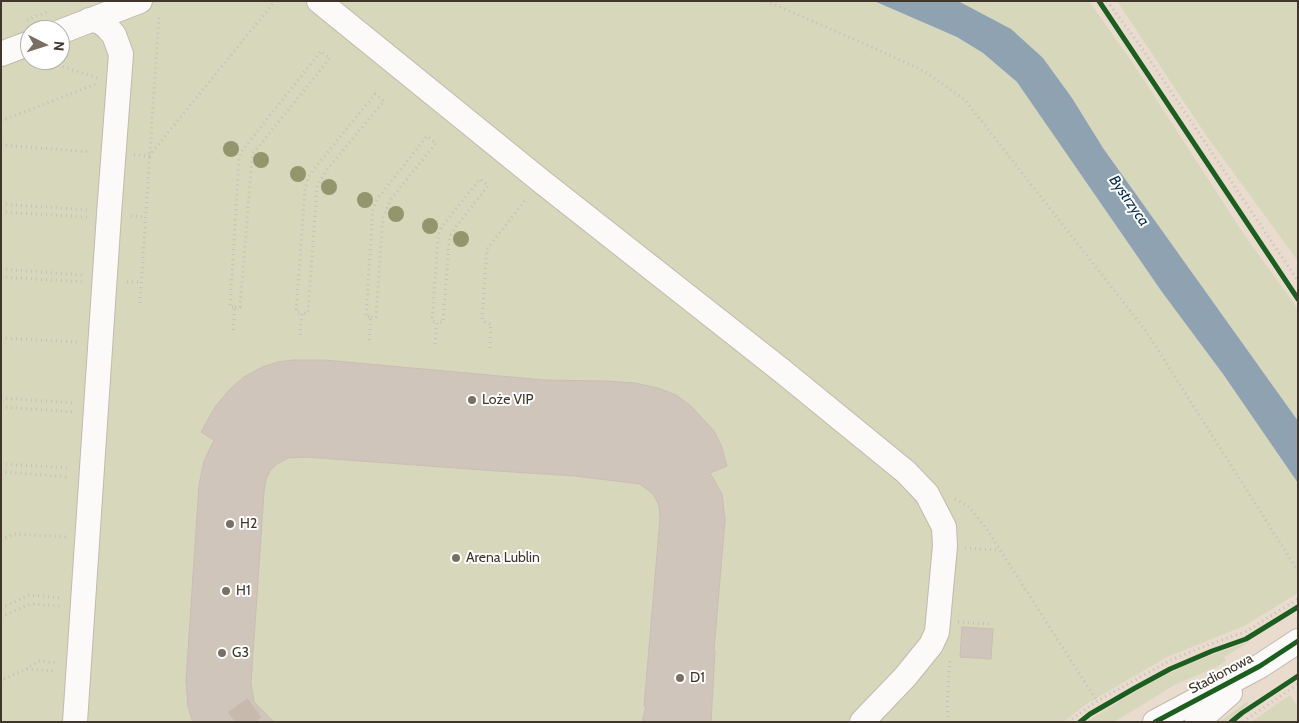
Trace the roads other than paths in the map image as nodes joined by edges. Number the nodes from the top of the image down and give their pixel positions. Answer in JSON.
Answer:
{"nodes":[{"id":1,"x":319,"y":1,"type":"edge"},
{"id":2,"x":150,"y":3,"type":"edge"},
{"id":3,"x":89,"y":20,"type":"junction"},
{"id":4,"x":70,"y":21,"type":"edge"},
{"id":5,"x":20,"y":37,"type":"edge"},
{"id":6,"x":1,"y":54,"type":"edge"},
{"id":7,"x":1297,"y":642,"type":"edge"},
{"id":8,"x":1260,"y":666,"type":"junction"},
{"id":9,"x":75,"y":722,"type":"edge"},
{"id":10,"x":862,"y":722,"type":"edge"},
{"id":11,"x":1155,"y":722,"type":"edge"},
{"id":12,"x":1197,"y":722,"type":"edge"}],
"edges":[{"from":1,"to":10,"type":"street"},
{"from":2,"to":3,"type":"street"},
{"from":3,"to":4,"type":"street"},
{"from":3,"to":9,"type":"street"},
{"from":5,"to":6,"type":"street"},
{"from":7,"to":8,"type":"street","name":"Stadionowa"},
{"from":8,"to":11,"type":"street","name":"Stadionowa"},
{"from":8,"to":12,"type":"street","name":"Stadionowa"}]}
